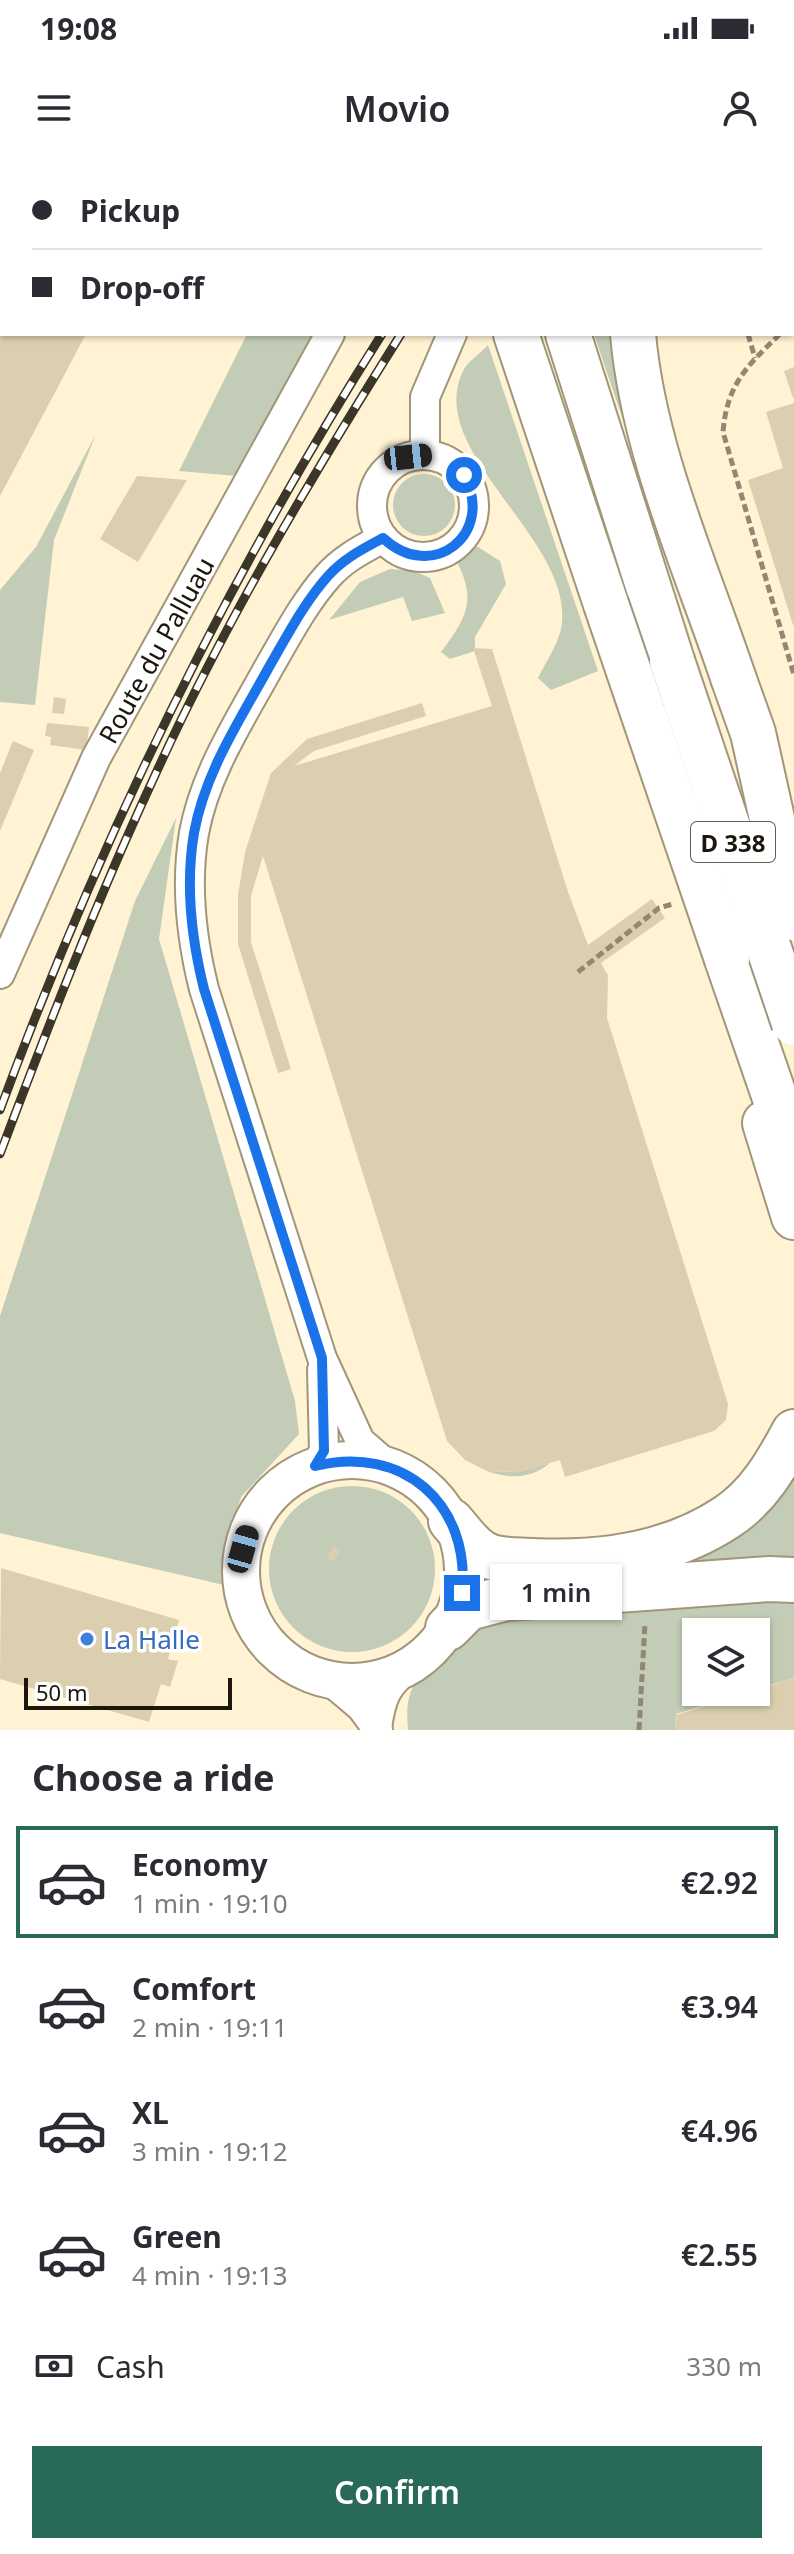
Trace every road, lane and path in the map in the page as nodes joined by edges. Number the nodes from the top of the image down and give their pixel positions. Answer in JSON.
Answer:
{"nodes":[{"id":1,"x":329,"y":336,"type":"edge"},
{"id":2,"x":451,"y":336,"type":"edge"},
{"id":3,"x":517,"y":336,"type":"edge"},
{"id":4,"x":569,"y":336,"type":"edge"},
{"id":5,"x":633,"y":336,"type":"edge"},
{"id":6,"x":749,"y":336,"type":"edge"},
{"id":7,"x":778,"y":336,"type":"edge"},
{"id":8,"x":755,"y":358,"type":"junction"},
{"id":9,"x":425,"y":455,"type":"junction"},
{"id":10,"x":383,"y":538,"type":"junction"},
{"id":11,"x":794,"y":675,"type":"edge"},
{"id":12,"x":659,"y":908,"type":"dead end"},
{"id":13,"x":794,"y":918,"type":"edge"},
{"id":14,"x":578,"y":972,"type":"dead end"},
{"id":15,"x":0,"y":974,"type":"edge"},
{"id":16,"x":747,"y":1023,"type":"junction"},
{"id":17,"x":794,"y":1023,"type":"edge"},
{"id":18,"x":794,"y":1153,"type":"edge"},
{"id":19,"x":794,"y":1217,"type":"edge"},
{"id":20,"x":322,"y":1358,"type":"junction"},
{"id":21,"x":787,"y":1446,"type":"edge"},
{"id":22,"x":315,"y":1466,"type":"junction"},
{"id":23,"x":390,"y":1467,"type":"junction"},
{"id":24,"x":451,"y":1521,"type":"junction"},
{"id":25,"x":794,"y":1580,"type":"edge"},
{"id":26,"x":647,"y":1587,"type":"junction"},
{"id":27,"x":448,"y":1628,"type":"junction"},
{"id":28,"x":411,"y":1666,"type":"junction"},
{"id":29,"x":329,"y":1680,"type":"junction"},
{"id":30,"x":378,"y":1729,"type":"edge"},
{"id":31,"x":639,"y":1730,"type":"edge"}],
"edges":[{"from":1,"to":15,"type":"street","name":"Route du Palluau"},
{"from":2,"to":9,"type":"street"},
{"from":3,"to":16,"type":"highway","number":"D 338","bridge":true},
{"from":4,"to":17,"type":"highway","number":"D 338","bridge":true},
{"from":5,"to":13,"type":"highway","bridge":true},
{"from":6,"to":8,"type":"path"},
{"from":7,"to":8,"type":"path"},
{"from":8,"to":11,"type":"path"},
{"from":9,"to":10,"type":"street"},
{"from":9,"to":10,"type":"street"},
{"from":10,"to":20,"type":"street"},
{"from":12,"to":14,"type":"path"},
{"from":16,"to":18,"type":"highway","number":"D 338"},
{"from":16,"to":19,"type":"highway"},
{"from":20,"to":22,"type":"street"},
{"from":20,"to":23,"type":"street"},
{"from":21,"to":24,"type":"highway"},
{"from":22,"to":23,"type":"street"},
{"from":22,"to":29,"type":"street"},
{"from":23,"to":24,"type":"street"},
{"from":24,"to":27,"type":"street"},
{"from":25,"to":26,"type":"highway"},
{"from":26,"to":27,"type":"highway"},
{"from":26,"to":31,"type":"path"},
{"from":27,"to":28,"type":"street"},
{"from":28,"to":29,"type":"street"},
{"from":28,"to":30,"type":"street"},
{"from":29,"to":30,"type":"street"}]}
